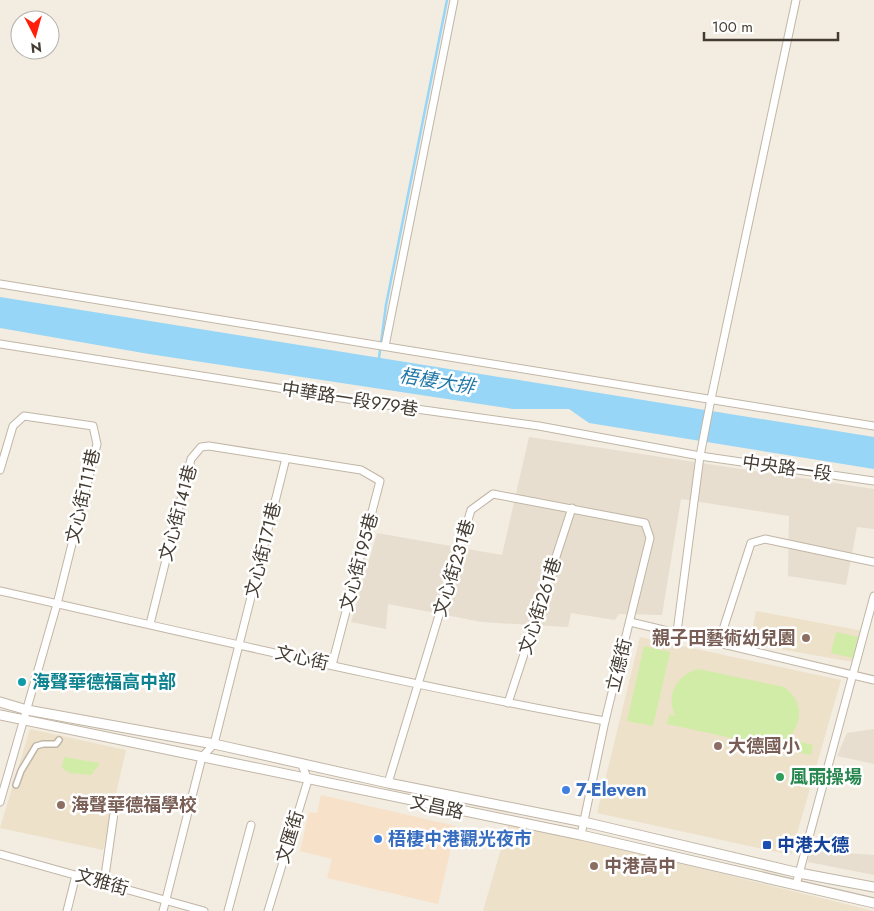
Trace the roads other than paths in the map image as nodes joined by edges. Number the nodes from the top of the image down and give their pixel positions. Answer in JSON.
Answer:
{"nodes":[{"id":1,"x":454,"y":0,"type":"edge"},
{"id":2,"x":796,"y":0,"type":"edge"},
{"id":3,"x":0,"y":284,"type":"edge"},
{"id":4,"x":0,"y":344,"type":"edge"},
{"id":5,"x":385,"y":346,"type":"junction"},
{"id":6,"x":711,"y":399,"type":"junction"},
{"id":7,"x":874,"y":426,"type":"edge"},
{"id":8,"x":700,"y":456,"type":"junction"},
{"id":9,"x":286,"y":458,"type":"junction"},
{"id":10,"x":0,"y":470,"type":"edge"},
{"id":11,"x":361,"y":470,"type":"joint"},
{"id":12,"x":874,"y":481,"type":"edge"},
{"id":13,"x":572,"y":508,"type":"junction"},
{"id":14,"x":874,"y":562,"type":"edge"},
{"id":15,"x":0,"y":591,"type":"edge"},
{"id":16,"x":874,"y":596,"type":"edge"},
{"id":17,"x":57,"y":604,"type":"junction"},
{"id":18,"x":630,"y":622,"type":"junction"},
{"id":19,"x":150,"y":624,"type":"junction"},
{"id":20,"x":677,"y":632,"type":"junction"},
{"id":21,"x":719,"y":642,"type":"junction"},
{"id":22,"x":239,"y":643,"type":"junction"},
{"id":23,"x":332,"y":665,"type":"junction"},
{"id":24,"x":853,"y":675,"type":"junction"},
{"id":25,"x":874,"y":680,"type":"edge"},
{"id":26,"x":418,"y":684,"type":"junction"},
{"id":27,"x":0,"y":702,"type":"edge"},
{"id":28,"x":508,"y":703,"type":"junction"},
{"id":29,"x":27,"y":710,"type":"junction"},
{"id":30,"x":0,"y":715,"type":"edge"},
{"id":31,"x":23,"y":721,"type":"junction"},
{"id":32,"x":604,"y":721,"type":"junction"},
{"id":33,"x":58,"y":740,"type":"dead end"},
{"id":34,"x":214,"y":744,"type":"junction"},
{"id":35,"x":202,"y":757,"type":"junction"},
{"id":36,"x":301,"y":763,"type":"junction"},
{"id":37,"x":308,"y":780,"type":"junction"},
{"id":38,"x":388,"y":784,"type":"junction"},
{"id":39,"x":16,"y":785,"type":"dead end"},
{"id":40,"x":0,"y":802,"type":"edge"},
{"id":41,"x":114,"y":806,"type":"dead end"},
{"id":42,"x":584,"y":822,"type":"junction"},
{"id":43,"x":251,"y":825,"type":"dead end"},
{"id":44,"x":581,"y":835,"type":"junction"},
{"id":45,"x":0,"y":854,"type":"edge"},
{"id":46,"x":799,"y":873,"type":"junction"},
{"id":47,"x":76,"y":875,"type":"junction"},
{"id":48,"x":104,"y":883,"type":"junction"},
{"id":49,"x":796,"y":885,"type":"junction"},
{"id":50,"x":874,"y":888,"type":"edge"},
{"id":51,"x":166,"y":900,"type":"junction"},
{"id":52,"x":874,"y":903,"type":"edge"},
{"id":53,"x":67,"y":911,"type":"edge"},
{"id":54,"x":163,"y":911,"type":"edge"},
{"id":55,"x":204,"y":911,"type":"edge"},
{"id":56,"x":228,"y":911,"type":"edge"},
{"id":57,"x":268,"y":911,"type":"edge"}],
"edges":[{"from":1,"to":5,"type":"street"},
{"from":2,"to":6,"type":"street"},
{"from":3,"to":5,"type":"street"},
{"from":4,"to":8,"type":"street","name":"中華路一段979巷"},
{"from":5,"to":6,"type":"street"},
{"from":6,"to":7,"type":"street"},
{"from":6,"to":8,"type":"street"},
{"from":8,"to":12,"type":"street","name":"中央路一段"},
{"from":8,"to":20,"type":"street"},
{"from":9,"to":11,"type":"street","name":"文心街141巷"},
{"from":9,"to":19,"type":"street","name":"文心街141巷"},
{"from":9,"to":22,"type":"street","name":"文心街171巷"},
{"from":10,"to":17,"type":"street","name":"文心街111巷"},
{"from":11,"to":23,"type":"street","name":"文心街195巷"},
{"from":13,"to":18,"type":"street","name":"文心街231巷"},
{"from":13,"to":26,"type":"street","name":"文心街231巷"},
{"from":13,"to":28,"type":"street","name":"文心街261巷"},
{"from":14,"to":21,"type":"street"},
{"from":15,"to":17,"type":"street","name":"文心街"},
{"from":16,"to":24,"type":"street"},
{"from":17,"to":19,"type":"street","name":"文心街"},
{"from":17,"to":29,"type":"street"},
{"from":18,"to":20,"type":"street","name":"立德街"},
{"from":18,"to":32,"type":"street","name":"立德街"},
{"from":19,"to":22,"type":"street","name":"文心街"},
{"from":20,"to":21,"type":"street","name":"立德街"},
{"from":21,"to":24,"type":"street","name":"立德街"},
{"from":22,"to":23,"type":"street","name":"文心街"},
{"from":22,"to":34,"type":"street","name":"文心街171巷"},
{"from":23,"to":26,"type":"street","name":"文心街"},
{"from":24,"to":25,"type":"street","name":"立德街"},
{"from":24,"to":46,"type":"street"},
{"from":26,"to":28,"type":"street","name":"文心街"},
{"from":26,"to":38,"type":"street","name":"文心街231巷"},
{"from":27,"to":29,"type":"street","name":"文昌路"},
{"from":28,"to":32,"type":"street","name":"文心街"},
{"from":29,"to":31,"type":"street"},
{"from":29,"to":34,"type":"street","name":"文昌路"},
{"from":30,"to":31,"type":"street","name":"文昌路"},
{"from":31,"to":35,"type":"street","name":"文昌路"},
{"from":31,"to":40,"type":"street"},
{"from":32,"to":42,"type":"street","name":"立德街"},
{"from":33,"to":39,"type":"street"},
{"from":34,"to":35,"type":"street"},
{"from":34,"to":36,"type":"street","name":"文昌路"},
{"from":35,"to":37,"type":"street","name":"文昌路"},
{"from":35,"to":51,"type":"street"},
{"from":36,"to":37,"type":"street"},
{"from":36,"to":38,"type":"street","name":"文昌路"},
{"from":37,"to":44,"type":"street","name":"文昌路"},
{"from":37,"to":57,"type":"street","name":"文匯街"},
{"from":38,"to":42,"type":"street","name":"文昌路"},
{"from":41,"to":48,"type":"street"},
{"from":42,"to":44,"type":"street","name":"立德街"},
{"from":42,"to":46,"type":"street","name":"文昌路"},
{"from":43,"to":56,"type":"street"},
{"from":44,"to":49,"type":"street","name":"文昌路"},
{"from":45,"to":47,"type":"street","name":"文雅街"},
{"from":46,"to":49,"type":"street"},
{"from":46,"to":50,"type":"street","name":"文昌路"},
{"from":47,"to":48,"type":"street","name":"文雅街"},
{"from":47,"to":53,"type":"street"},
{"from":48,"to":51,"type":"street","name":"文雅街"},
{"from":49,"to":52,"type":"street","name":"文昌路"},
{"from":51,"to":54,"type":"street"},
{"from":51,"to":55,"type":"street","name":"文雅街"}]}
